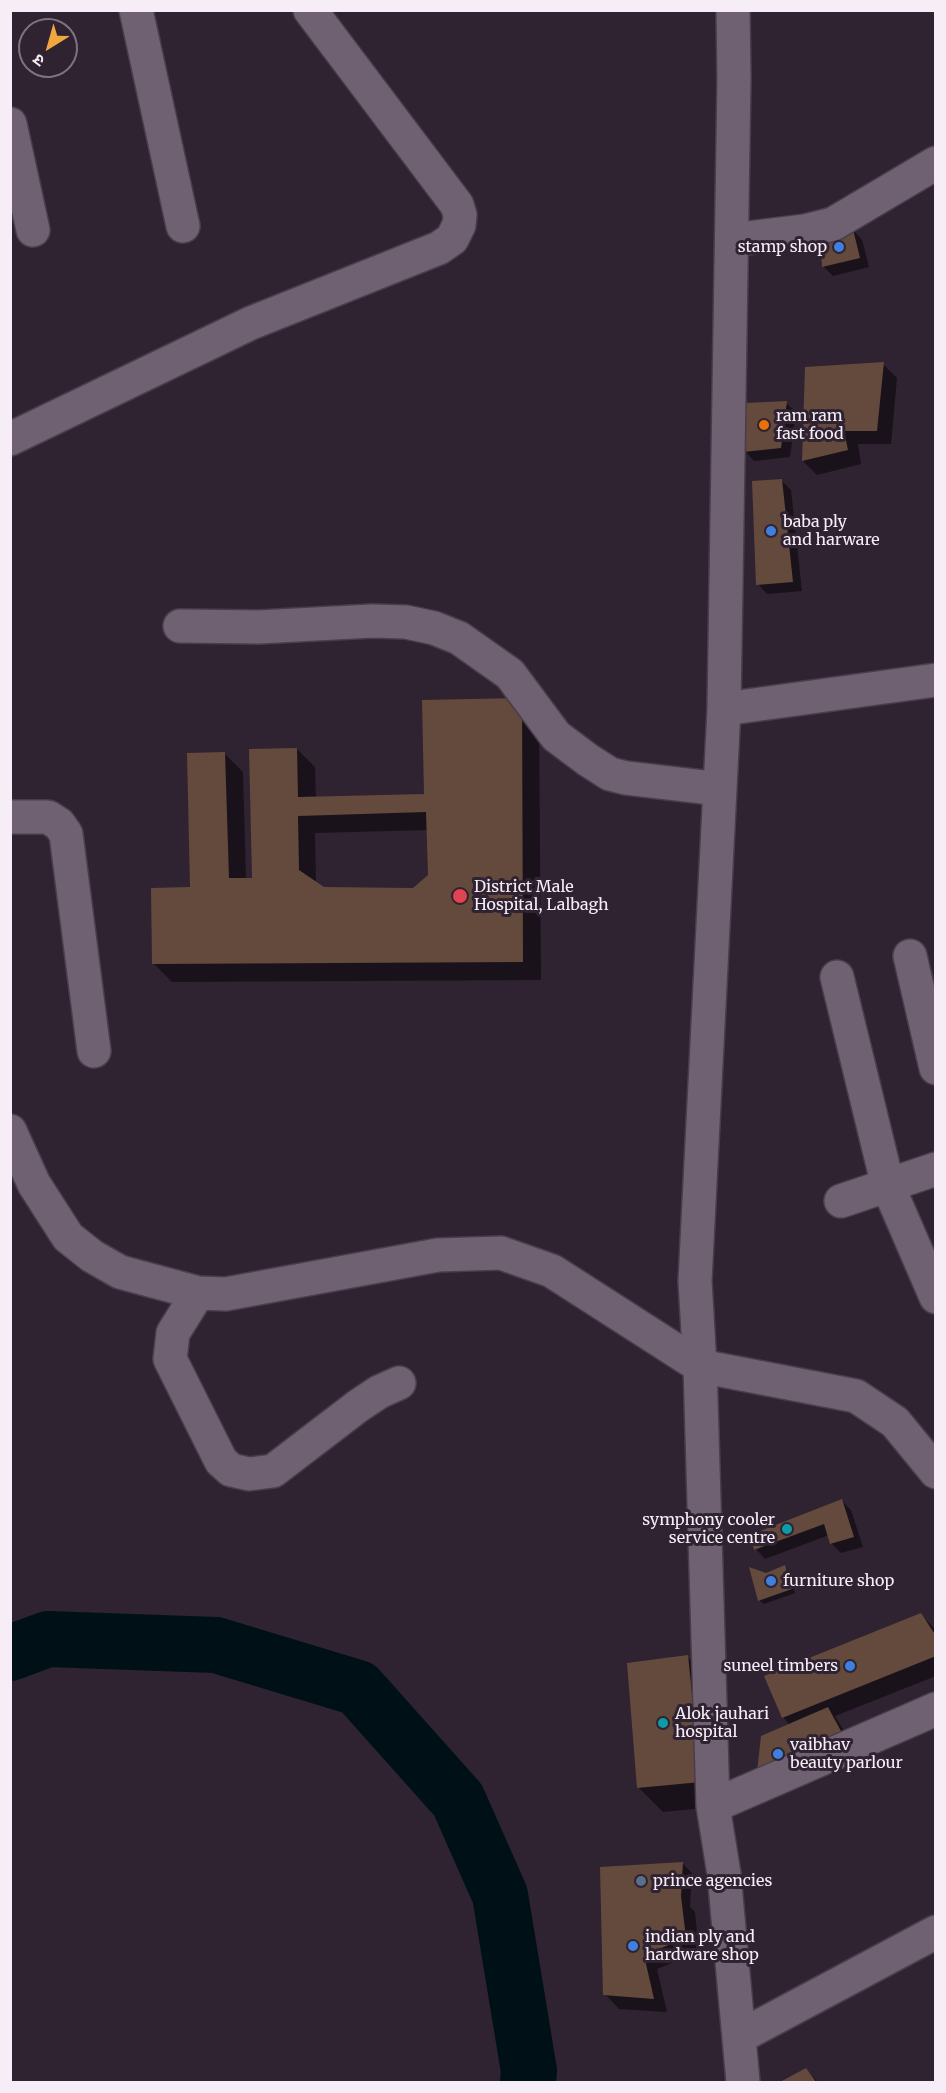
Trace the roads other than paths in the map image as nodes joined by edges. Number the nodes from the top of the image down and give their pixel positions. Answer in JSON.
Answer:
{"nodes":[{"id":1,"x":136,"y":10,"type":"edge"},
{"id":2,"x":310,"y":10,"type":"edge"},
{"id":3,"x":724,"y":13,"type":"edge"},
{"id":4,"x":10,"y":124,"type":"edge"},
{"id":5,"x":936,"y":164,"type":"edge"},
{"id":6,"x":183,"y":226,"type":"dead end"},
{"id":7,"x":33,"y":230,"type":"dead end"},
{"id":8,"x":732,"y":240,"type":"junction"},
{"id":9,"x":10,"y":438,"type":"edge"},
{"id":10,"x":180,"y":626,"type":"dead end"},
{"id":11,"x":936,"y":680,"type":"edge"},
{"id":12,"x":724,"y":708,"type":"junction"},
{"id":13,"x":720,"y":789,"type":"junction"},
{"id":14,"x":10,"y":817,"type":"edge"},
{"id":15,"x":910,"y":956,"type":"dead end"},
{"id":16,"x":837,"y":977,"type":"dead end"},
{"id":17,"x":94,"y":1051,"type":"dead end"},
{"id":18,"x":936,"y":1068,"type":"edge"},
{"id":19,"x":10,"y":1131,"type":"edge"},
{"id":20,"x":936,"y":1168,"type":"edge"},
{"id":21,"x":888,"y":1186,"type":"junction"},
{"id":22,"x":841,"y":1201,"type":"dead end"},
{"id":23,"x":198,"y":1293,"type":"junction"},
{"id":24,"x":936,"y":1297,"type":"edge"},
{"id":25,"x":700,"y":1366,"type":"junction"},
{"id":26,"x":399,"y":1383,"type":"dead end"},
{"id":27,"x":936,"y":1472,"type":"edge"},
{"id":28,"x":936,"y":1709,"type":"edge"},
{"id":29,"x":713,"y":1806,"type":"junction"},
{"id":30,"x":936,"y":1932,"type":"edge"},
{"id":31,"x":739,"y":2037,"type":"junction"},
{"id":32,"x":743,"y":2082,"type":"edge"}],
"edges":[{"from":1,"to":6,"type":"street"},
{"from":2,"to":9,"type":"street"},
{"from":3,"to":8,"type":"street"},
{"from":4,"to":7,"type":"street"},
{"from":5,"to":8,"type":"street"},
{"from":8,"to":12,"type":"street"},
{"from":10,"to":13,"type":"street"},
{"from":11,"to":12,"type":"street"},
{"from":12,"to":13,"type":"street"},
{"from":13,"to":25,"type":"street"},
{"from":14,"to":17,"type":"street"},
{"from":15,"to":18,"type":"street"},
{"from":16,"to":21,"type":"street"},
{"from":19,"to":23,"type":"street"},
{"from":20,"to":21,"type":"street"},
{"from":21,"to":22,"type":"street"},
{"from":21,"to":24,"type":"street"},
{"from":23,"to":25,"type":"street"},
{"from":23,"to":26,"type":"street"},
{"from":25,"to":27,"type":"street"},
{"from":25,"to":29,"type":"street"},
{"from":28,"to":29,"type":"street"},
{"from":29,"to":31,"type":"street"},
{"from":30,"to":31,"type":"street"},
{"from":31,"to":32,"type":"street"}]}
